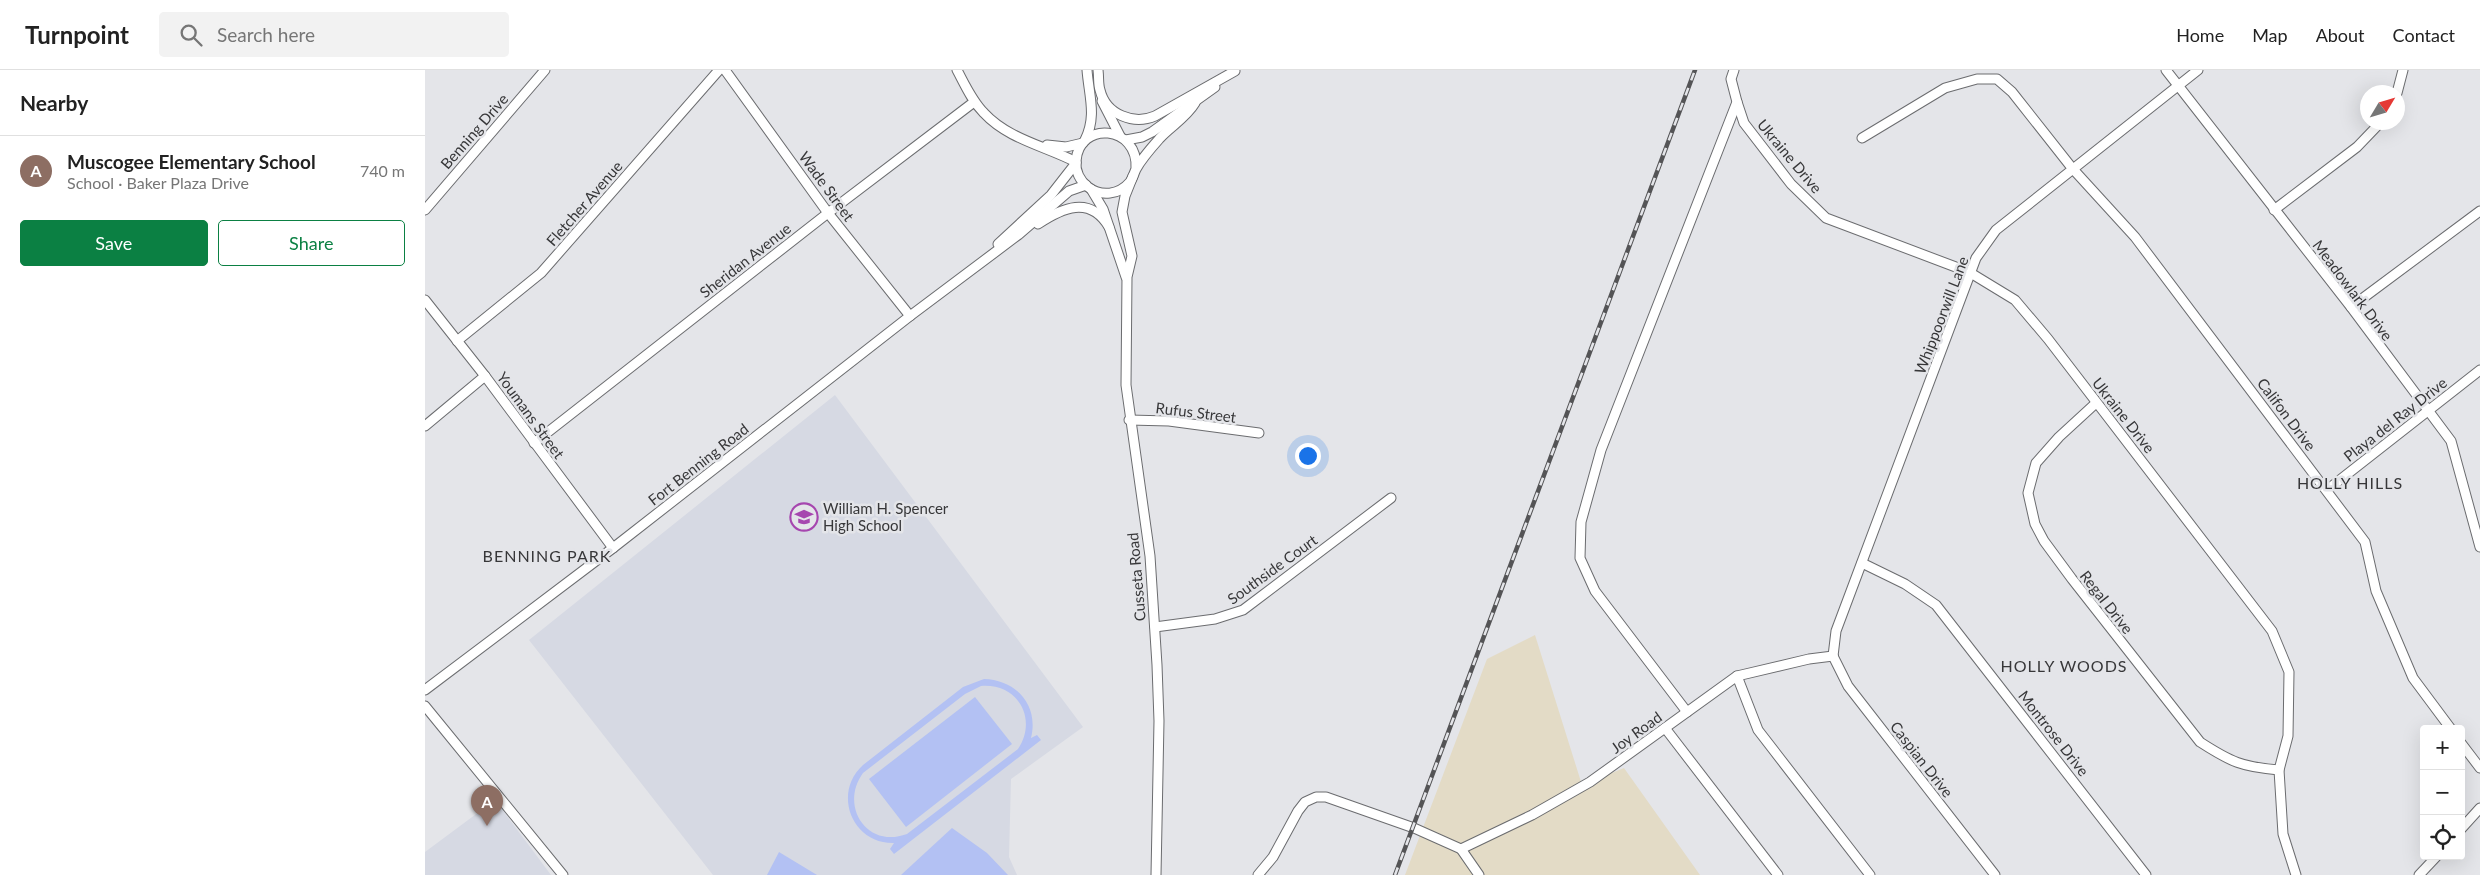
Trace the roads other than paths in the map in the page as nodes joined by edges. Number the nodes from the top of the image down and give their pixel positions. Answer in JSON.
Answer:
{"nodes":[{"id":1,"x":545,"y":70,"type":"edge"},
{"id":2,"x":719,"y":70,"type":"edge"},
{"id":3,"x":725,"y":70,"type":"edge"},
{"id":4,"x":957,"y":70,"type":"edge"},
{"id":5,"x":1087,"y":70,"type":"edge"},
{"id":6,"x":1098,"y":70,"type":"edge"},
{"id":7,"x":1734,"y":70,"type":"edge"},
{"id":8,"x":2165,"y":70,"type":"edge"},
{"id":9,"x":2198,"y":70,"type":"edge"},
{"id":10,"x":2403,"y":70,"type":"edge"},
{"id":11,"x":1236,"y":71,"type":"edge"},
{"id":12,"x":2399,"y":85,"type":"edge"},
{"id":13,"x":2178,"y":87,"type":"junction"},
{"id":14,"x":1100,"y":91,"type":"junction"},
{"id":15,"x":974,"y":102,"type":"junction"},
{"id":16,"x":1737,"y":102,"type":"junction"},
{"id":17,"x":1195,"y":104,"type":"junction"},
{"id":18,"x":2373,"y":130,"type":"edge"},
{"id":19,"x":1123,"y":138,"type":"junction"},
{"id":20,"x":1862,"y":138,"type":"dead end"},
{"id":21,"x":1084,"y":142,"type":"junction"},
{"id":22,"x":1039,"y":144,"type":"junction"},
{"id":23,"x":1076,"y":163,"type":"junction"},
{"id":24,"x":2072,"y":168,"type":"junction"},
{"id":25,"x":1135,"y":173,"type":"junction"},
{"id":26,"x":1088,"y":187,"type":"junction"},
{"id":27,"x":425,"y":210,"type":"edge"},
{"id":28,"x":2274,"y":210,"type":"junction"},
{"id":29,"x":2480,"y":211,"type":"edge"},
{"id":30,"x":828,"y":213,"type":"junction"},
{"id":31,"x":1109,"y":227,"type":"junction"},
{"id":32,"x":1018,"y":235,"type":"junction"},
{"id":33,"x":987,"y":258,"type":"junction"},
{"id":34,"x":1969,"y":272,"type":"junction"},
{"id":35,"x":1127,"y":277,"type":"junction"},
{"id":36,"x":425,"y":300,"type":"edge"},
{"id":37,"x":2351,"y":308,"type":"junction"},
{"id":38,"x":910,"y":316,"type":"junction"},
{"id":39,"x":457,"y":341,"type":"junction"},
{"id":40,"x":2480,"y":370,"type":"edge"},
{"id":41,"x":485,"y":376,"type":"junction"},
{"id":42,"x":2096,"y":404,"type":"junction"},
{"id":43,"x":2428,"y":410,"type":"junction"},
{"id":44,"x":1129,"y":420,"type":"junction"},
{"id":45,"x":425,"y":426,"type":"edge"},
{"id":46,"x":1259,"y":433,"type":"dead end"},
{"id":47,"x":534,"y":443,"type":"junction"},
{"id":48,"x":2327,"y":490,"type":"junction"},
{"id":49,"x":1391,"y":498,"type":"dead end"},
{"id":50,"x":2480,"y":547,"type":"edge"},
{"id":51,"x":613,"y":548,"type":"junction"},
{"id":52,"x":1862,"y":563,"type":"junction"},
{"id":53,"x":1155,"y":627,"type":"junction"},
{"id":54,"x":1833,"y":656,"type":"junction"},
{"id":55,"x":1737,"y":676,"type":"junction"},
{"id":56,"x":425,"y":690,"type":"edge"},
{"id":57,"x":425,"y":706,"type":"edge"},
{"id":58,"x":1687,"y":712,"type":"junction"},
{"id":59,"x":2448,"y":725,"type":"edge"},
{"id":60,"x":1665,"y":728,"type":"junction"},
{"id":61,"x":2465,"y":748,"type":"edge"},
{"id":62,"x":2480,"y":768,"type":"edge"},
{"id":63,"x":2279,"y":770,"type":"junction"},
{"id":64,"x":2480,"y":808,"type":"edge"},
{"id":65,"x":2465,"y":825,"type":"edge"},
{"id":66,"x":1461,"y":849,"type":"junction"},
{"id":67,"x":2433,"y":860,"type":"edge"},
{"id":68,"x":563,"y":875,"type":"edge"},
{"id":69,"x":1156,"y":875,"type":"edge"},
{"id":70,"x":1258,"y":875,"type":"edge"},
{"id":71,"x":1479,"y":875,"type":"edge"},
{"id":72,"x":1778,"y":875,"type":"edge"},
{"id":73,"x":1870,"y":875,"type":"edge"},
{"id":74,"x":1995,"y":875,"type":"edge"},
{"id":75,"x":2146,"y":875,"type":"edge"},
{"id":76,"x":2296,"y":875,"type":"edge"},
{"id":77,"x":2419,"y":875,"type":"edge"}],
"edges":[{"from":1,"to":27,"type":"street","name":"Benning Drive"},
{"from":2,"to":39,"type":"street","name":"Fletcher Avenue"},
{"from":3,"to":30,"type":"street","name":"Wade Street"},
{"from":4,"to":15,"type":"street"},
{"from":5,"to":21,"type":"street"},
{"from":6,"to":14,"type":"street"},
{"from":7,"to":16,"type":"street","name":"Ukraine Drive"},
{"from":8,"to":13,"type":"street","name":"Meadowlark Drive"},
{"from":9,"to":13,"type":"street","name":"Whippoorwill Lane"},
{"from":10,"to":12,"type":"street"},
{"from":11,"to":14,"type":"street"},
{"from":11,"to":17,"type":"street"},
{"from":13,"to":24,"type":"street","name":"Whippoorwill Lane"},
{"from":13,"to":28,"type":"street","name":"Meadowlark Drive"},
{"from":14,"to":19,"type":"street"},
{"from":15,"to":22,"type":"street"},
{"from":15,"to":30,"type":"street","name":"Sheridan Avenue"},
{"from":16,"to":34,"type":"street","name":"Ukraine Drive"},
{"from":16,"to":58,"type":"street"},
{"from":17,"to":19,"type":"street"},
{"from":17,"to":25,"type":"street"},
{"from":18,"to":28,"type":"street"},
{"from":19,"to":21,"type":"street"},
{"from":19,"to":25,"type":"street"},
{"from":20,"to":24,"type":"street","name":"Califon Drive"},
{"from":21,"to":22,"type":"street"},
{"from":21,"to":23,"type":"street"},
{"from":22,"to":23,"type":"street"},
{"from":23,"to":26,"type":"street"},
{"from":23,"to":33,"type":"street","name":"Fort Benning Road"},
{"from":24,"to":34,"type":"street","name":"Whippoorwill Lane"},
{"from":24,"to":48,"type":"street","name":"Califon Drive"},
{"from":25,"to":26,"type":"street"},
{"from":25,"to":35,"type":"street","name":"Cusseta Road"},
{"from":26,"to":31,"type":"street","name":"Cusseta Road"},
{"from":26,"to":32,"type":"street","name":"Fort Benning Road"},
{"from":28,"to":37,"type":"street","name":"Meadowlark Drive"},
{"from":29,"to":37,"type":"street"},
{"from":30,"to":38,"type":"street","name":"Wade Street"},
{"from":30,"to":47,"type":"street","name":"Sheridan Avenue"},
{"from":31,"to":32,"type":"street"},
{"from":31,"to":35,"type":"street","name":"Cusseta Road"},
{"from":32,"to":33,"type":"street","name":"Fort Benning Road"},
{"from":33,"to":38,"type":"street","name":"Fort Benning Road"},
{"from":34,"to":42,"type":"street","name":"Ukraine Drive"},
{"from":34,"to":52,"type":"street","name":"Whippoorwill Lane"},
{"from":35,"to":44,"type":"street","name":"Cusseta Road"},
{"from":36,"to":39,"type":"street","name":"Youmans Street"},
{"from":37,"to":43,"type":"street","name":"Meadowlark Drive"},
{"from":38,"to":51,"type":"street","name":"Fort Benning Road"},
{"from":39,"to":41,"type":"street","name":"Youmans Street"},
{"from":40,"to":43,"type":"street","name":"Playa del Ray Drive"},
{"from":41,"to":45,"type":"street"},
{"from":41,"to":47,"type":"street","name":"Youmans Street"},
{"from":42,"to":63,"type":"street","name":"Ukraine Drive"},
{"from":42,"to":63,"type":"street","name":"Regal Drive"},
{"from":43,"to":48,"type":"street","name":"Playa del Ray Drive"},
{"from":43,"to":50,"type":"street","name":"Meadowlark Drive"},
{"from":44,"to":46,"type":"street","name":"Rufus Street"},
{"from":44,"to":53,"type":"street","name":"Cusseta Road"},
{"from":47,"to":51,"type":"street","name":"Youmans Street"},
{"from":48,"to":59,"type":"street","name":"Califon Drive"},
{"from":49,"to":53,"type":"street","name":"Southside Court"},
{"from":51,"to":56,"type":"street","name":"Fort Benning Road"},
{"from":52,"to":54,"type":"street","name":"Whippoorwill Lane"},
{"from":52,"to":75,"type":"street","name":"Montrose Drive"},
{"from":53,"to":69,"type":"street","name":"Cusseta Road"},
{"from":54,"to":55,"type":"street","name":"Joy Road"},
{"from":54,"to":74,"type":"street","name":"Caspian Drive"},
{"from":55,"to":58,"type":"street","name":"Joy Road"},
{"from":55,"to":73,"type":"street"},
{"from":57,"to":68,"type":"street"},
{"from":58,"to":60,"type":"street","name":"Joy Road"},
{"from":60,"to":66,"type":"street","name":"Joy Road"},
{"from":60,"to":72,"type":"street"},
{"from":61,"to":62,"type":"street"},
{"from":63,"to":76,"type":"street","name":"Ukraine Drive"},
{"from":64,"to":65,"type":"street"},
{"from":66,"to":70,"type":"street"},
{"from":66,"to":71,"type":"street"},
{"from":67,"to":77,"type":"street"}]}
